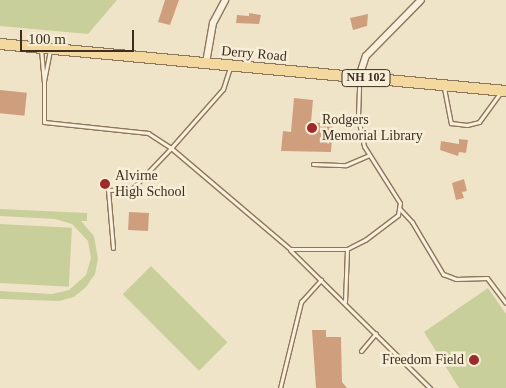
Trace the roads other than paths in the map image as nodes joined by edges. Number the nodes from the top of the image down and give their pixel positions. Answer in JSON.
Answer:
{"nodes":[{"id":1,"x":225,"y":0,"type":"edge"},
{"id":2,"x":421,"y":0,"type":"edge"},
{"id":3,"x":0,"y":44,"type":"edge"},
{"id":4,"x":45,"y":49,"type":"junction"},
{"id":5,"x":206,"y":63,"type":"junction"},
{"id":6,"x":231,"y":65,"type":"junction"},
{"id":7,"x":359,"y":77,"type":"junction"},
{"id":8,"x":44,"y":81,"type":"junction"},
{"id":9,"x":444,"y":85,"type":"junction"},
{"id":10,"x":504,"y":91,"type":"edge"},
{"id":11,"x":171,"y":148,"type":"junction"},
{"id":12,"x":369,"y":155,"type":"junction"},
{"id":13,"x":313,"y":164,"type":"dead end"},
{"id":14,"x":400,"y":209,"type":"junction"},
{"id":15,"x":113,"y":248,"type":"dead end"},
{"id":16,"x":290,"y":249,"type":"junction"},
{"id":17,"x":347,"y":249,"type":"junction"},
{"id":18,"x":321,"y":280,"type":"junction"},
{"id":19,"x":345,"y":303,"type":"junction"},
{"id":20,"x":506,"y":303,"type":"edge"},
{"id":21,"x":376,"y":333,"type":"junction"},
{"id":22,"x":361,"y":351,"type":"dead end"},
{"id":23,"x":280,"y":388,"type":"edge"},
{"id":24,"x":430,"y":388,"type":"edge"}],
"edges":[{"from":1,"to":5,"type":"street"},
{"from":2,"to":7,"type":"street"},
{"from":3,"to":4,"type":"main road","name":"Derry Road","number":"NH 102"},
{"from":4,"to":5,"type":"main road","name":"Derry Road","number":"NH 102"},
{"from":4,"to":8,"type":"lane"},
{"from":4,"to":8,"type":"lane"},
{"from":5,"to":6,"type":"main road","name":"Derry Road","number":"NH 102"},
{"from":6,"to":7,"type":"main road","name":"Derry Road","number":"NH 102"},
{"from":6,"to":11,"type":"lane"},
{"from":7,"to":9,"type":"main road","name":"Derry Road","number":"NH 102"},
{"from":7,"to":12,"type":"lane"},
{"from":8,"to":11,"type":"lane"},
{"from":9,"to":10,"type":"main road","name":"Derry Road","number":"NH 102"},
{"from":9,"to":10,"type":"lane"},
{"from":11,"to":15,"type":"lane"},
{"from":11,"to":16,"type":"lane"},
{"from":12,"to":13,"type":"lane"},
{"from":12,"to":14,"type":"lane"},
{"from":14,"to":17,"type":"lane"},
{"from":14,"to":20,"type":"lane"},
{"from":16,"to":17,"type":"lane"},
{"from":16,"to":18,"type":"lane"},
{"from":17,"to":19,"type":"lane"},
{"from":18,"to":19,"type":"lane"},
{"from":18,"to":23,"type":"lane"},
{"from":19,"to":21,"type":"lane"},
{"from":21,"to":22,"type":"lane"},
{"from":21,"to":24,"type":"lane"}]}
